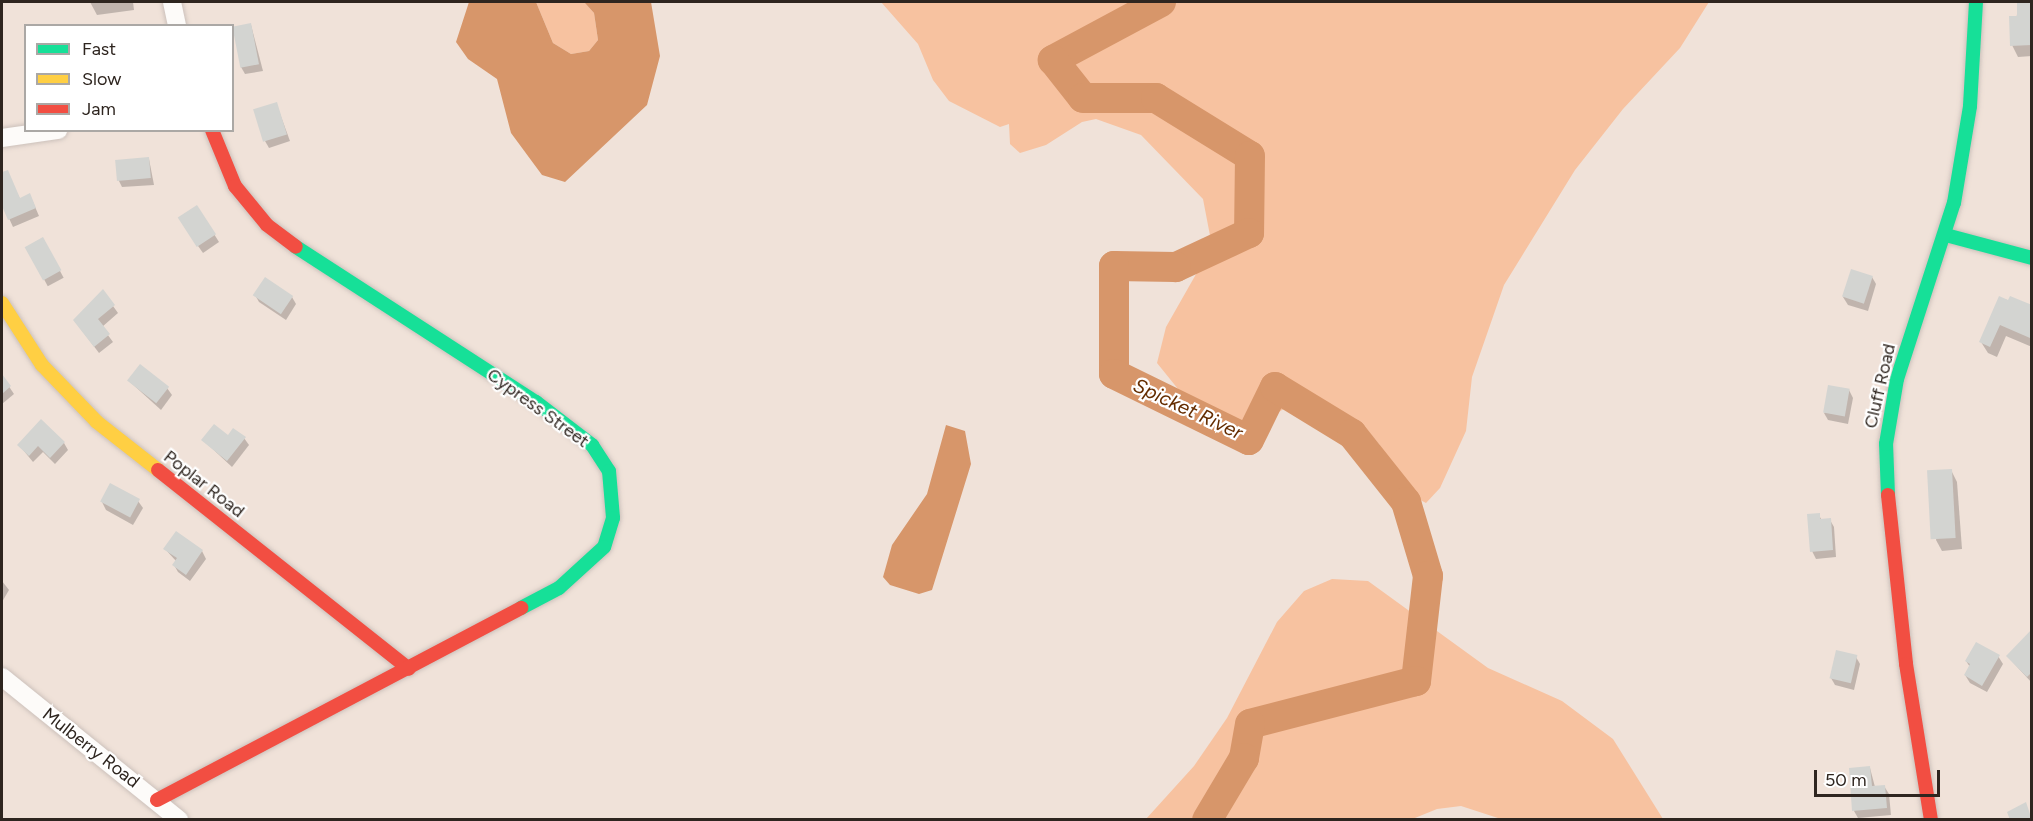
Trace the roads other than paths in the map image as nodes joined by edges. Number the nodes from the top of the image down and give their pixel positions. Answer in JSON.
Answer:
{"nodes":[{"id":1,"x":172,"y":2,"type":"edge"},
{"id":2,"x":1976,"y":2,"type":"edge"},
{"id":3,"x":177,"y":24,"type":"edge"},
{"id":4,"x":44,"y":132,"type":"edge"},
{"id":5,"x":213,"y":132,"type":"edge"},
{"id":6,"x":2,"y":138,"type":"edge"},
{"id":7,"x":1946,"y":235,"type":"junction"},
{"id":8,"x":2031,"y":258,"type":"edge"},
{"id":9,"x":2,"y":303,"type":"edge"},
{"id":10,"x":409,"y":669,"type":"junction"},
{"id":11,"x":2,"y":677,"type":"edge"},
{"id":12,"x":157,"y":800,"type":"junction"},
{"id":13,"x":179,"y":819,"type":"edge"},
{"id":14,"x":1931,"y":819,"type":"edge"}],
"edges":[{"from":1,"to":3,"type":"street"},
{"from":2,"to":7,"type":"street","name":"Cluff Road"},
{"from":4,"to":6,"type":"street"},
{"from":5,"to":10,"type":"street","name":"Cypress Street"},
{"from":7,"to":8,"type":"street"},
{"from":7,"to":14,"type":"street","name":"Cluff Road"},
{"from":9,"to":10,"type":"street","name":"Poplar Road"},
{"from":10,"to":12,"type":"street","name":"Cypress Street"},
{"from":11,"to":12,"type":"street","name":"Mulberry Road"},
{"from":12,"to":13,"type":"street","name":"Mulberry Road"}]}
